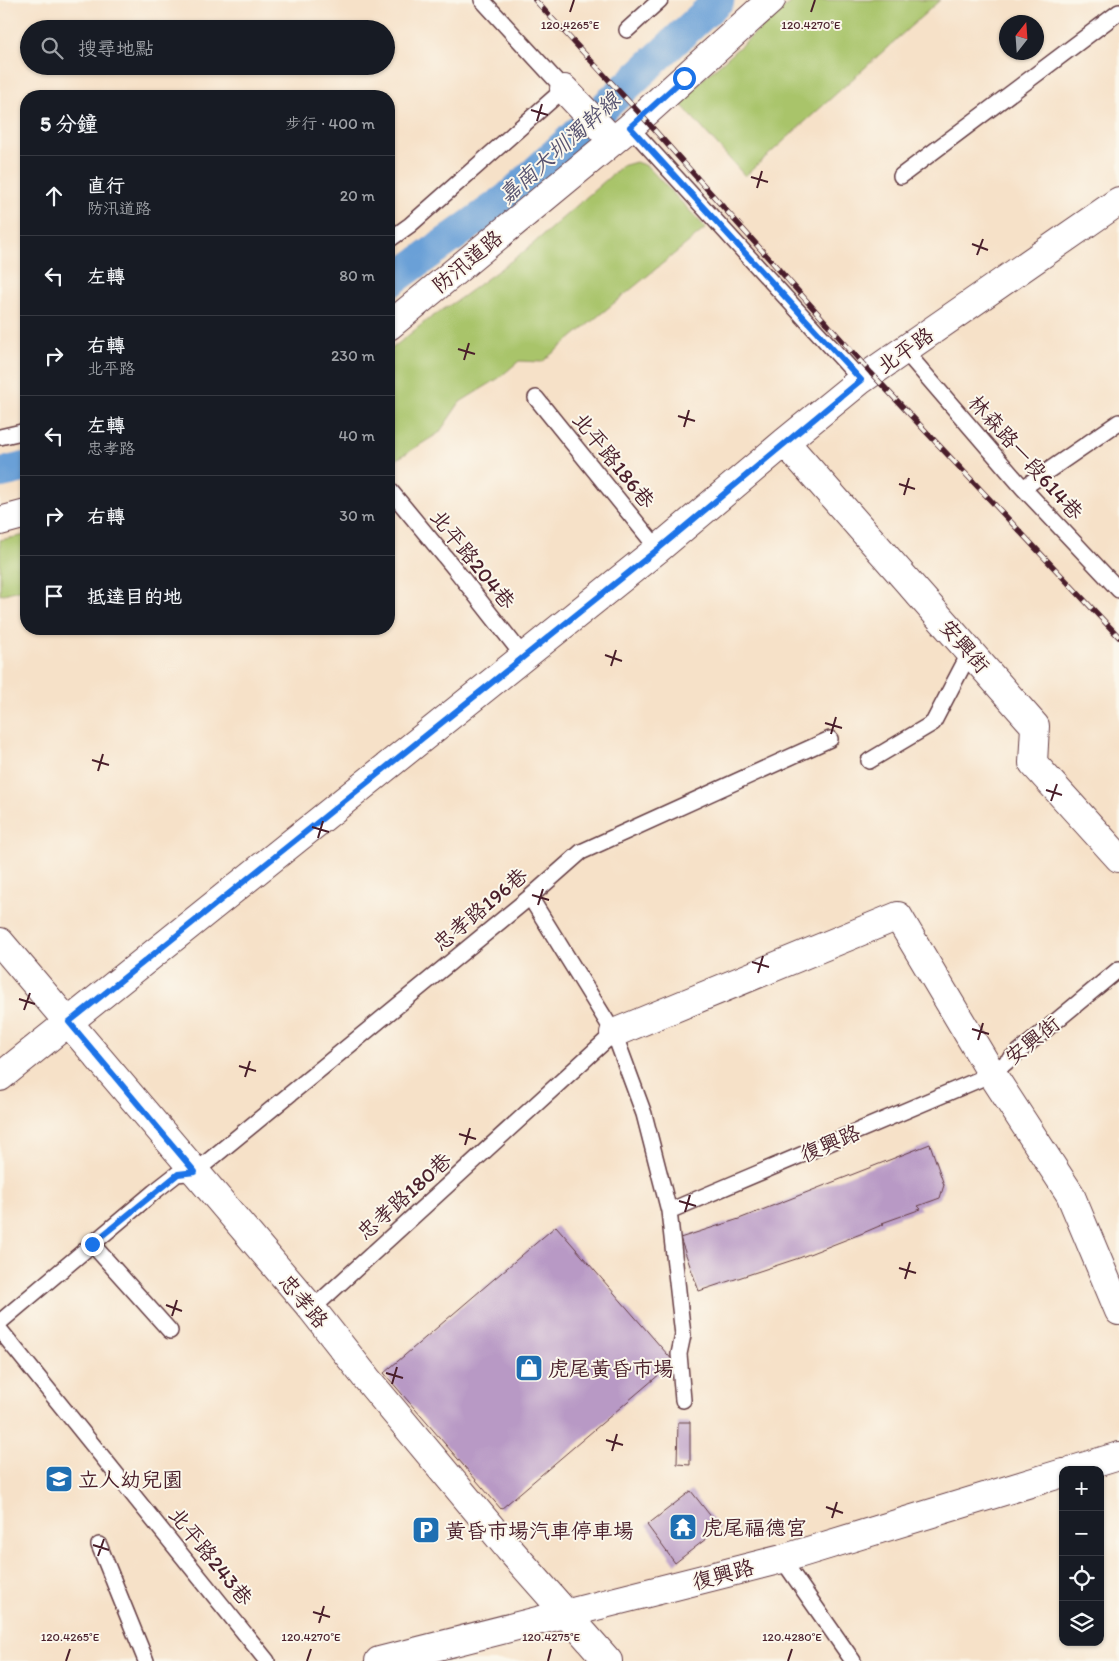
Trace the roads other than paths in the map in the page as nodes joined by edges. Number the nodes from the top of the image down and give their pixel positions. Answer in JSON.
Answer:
{"nodes":[{"id":1,"x":482,"y":0,"type":"edge"},
{"id":2,"x":660,"y":0,"type":"edge"},
{"id":3,"x":771,"y":0,"type":"edge"},
{"id":4,"x":1119,"y":12,"type":"edge"},
{"id":5,"x":628,"y":30,"type":"dead end"},
{"id":6,"x":564,"y":89,"type":"junction"},
{"id":7,"x":622,"y":134,"type":"junction"},
{"id":8,"x":901,"y":176,"type":"dead end"},
{"id":9,"x":1119,"y":201,"type":"edge"},
{"id":10,"x":395,"y":236,"type":"edge"},
{"id":11,"x":395,"y":321,"type":"edge"},
{"id":12,"x":904,"y":350,"type":"junction"},
{"id":13,"x":861,"y":380,"type":"junction"},
{"id":14,"x":536,"y":398,"type":"dead end"},
{"id":15,"x":1119,"y":422,"type":"edge"},
{"id":16,"x":20,"y":432,"type":"edge"},
{"id":17,"x":0,"y":437,"type":"edge"},
{"id":18,"x":785,"y":442,"type":"junction"},
{"id":19,"x":1023,"y":488,"type":"junction"},
{"id":20,"x":395,"y":496,"type":"edge"},
{"id":21,"x":20,"y":516,"type":"edge"},
{"id":22,"x":0,"y":521,"type":"edge"},
{"id":23,"x":658,"y":549,"type":"junction"},
{"id":24,"x":1119,"y":590,"type":"edge"},
{"id":25,"x":970,"y":652,"type":"junction"},
{"id":26,"x":524,"y":657,"type":"junction"},
{"id":27,"x":830,"y":739,"type":"dead end"},
{"id":28,"x":869,"y":761,"type":"dead end"},
{"id":29,"x":1119,"y":858,"type":"edge"},
{"id":30,"x":530,"y":897,"type":"junction"},
{"id":31,"x":0,"y":942,"type":"edge"},
{"id":32,"x":1119,"y":969,"type":"edge"},
{"id":33,"x":69,"y":1022,"type":"junction"},
{"id":34,"x":614,"y":1033,"type":"junction"},
{"id":35,"x":992,"y":1074,"type":"junction"},
{"id":36,"x":0,"y":1077,"type":"edge"},
{"id":37,"x":195,"y":1172,"type":"junction"},
{"id":38,"x":669,"y":1211,"type":"junction"},
{"id":39,"x":92,"y":1244,"type":"junction"},
{"id":40,"x":312,"y":1309,"type":"junction"},
{"id":41,"x":1119,"y":1311,"type":"edge"},
{"id":42,"x":0,"y":1322,"type":"edge"},
{"id":43,"x":170,"y":1331,"type":"dead end"},
{"id":44,"x":3,"y":1338,"type":"edge"},
{"id":45,"x":683,"y":1400,"type":"dead end"},
{"id":46,"x":1119,"y":1456,"type":"edge"},
{"id":47,"x":1087,"y":1466,"type":"edge"},
{"id":48,"x":1059,"y":1474,"type":"edge"},
{"id":49,"x":99,"y":1545,"type":"dead end"},
{"id":50,"x":782,"y":1559,"type":"junction"},
{"id":51,"x":567,"y":1614,"type":"junction"},
{"id":52,"x":146,"y":1661,"type":"edge"},
{"id":53,"x":267,"y":1661,"type":"edge"},
{"id":54,"x":380,"y":1661,"type":"edge"},
{"id":55,"x":608,"y":1661,"type":"edge"},
{"id":56,"x":853,"y":1661,"type":"edge"}],
"edges":[{"from":1,"to":6,"type":"lane"},
{"from":2,"to":5,"type":"lane"},
{"from":3,"to":7,"type":"street","name":"防汛道路"},
{"from":4,"to":8,"type":"lane"},
{"from":6,"to":7,"type":"street"},
{"from":6,"to":10,"type":"lane"},
{"from":7,"to":11,"type":"street","name":"防汛道路"},
{"from":7,"to":13,"type":"lane"},
{"from":9,"to":12,"type":"street","name":"北平路"},
{"from":12,"to":13,"type":"street","name":"北平路"},
{"from":12,"to":19,"type":"lane","name":"林森路一段614巷"},
{"from":13,"to":18,"type":"street","name":"北平路"},
{"from":14,"to":23,"type":"lane","name":"北平路186巷"},
{"from":15,"to":19,"type":"lane"},
{"from":16,"to":17,"type":"lane"},
{"from":18,"to":23,"type":"street","name":"北平路"},
{"from":18,"to":25,"type":"street","name":"安興街"},
{"from":19,"to":24,"type":"lane","name":"林森路一段614巷"},
{"from":20,"to":26,"type":"lane","name":"北平路204巷"},
{"from":21,"to":22,"type":"street"},
{"from":23,"to":26,"type":"street","name":"北平路"},
{"from":25,"to":28,"type":"lane"},
{"from":25,"to":29,"type":"street","name":"安興街"},
{"from":26,"to":33,"type":"street","name":"北平路"},
{"from":27,"to":30,"type":"lane","name":"忠孝路196巷"},
{"from":30,"to":34,"type":"lane"},
{"from":30,"to":37,"type":"lane","name":"忠孝路196巷"},
{"from":31,"to":33,"type":"street","name":"忠孝路"},
{"from":32,"to":35,"type":"lane","name":"安興街"},
{"from":33,"to":36,"type":"street","name":"北平路"},
{"from":33,"to":37,"type":"street","name":"忠孝路"},
{"from":34,"to":35,"type":"street"},
{"from":34,"to":38,"type":"lane"},
{"from":34,"to":40,"type":"lane","name":"忠孝路180巷"},
{"from":35,"to":38,"type":"lane","name":"復興路"},
{"from":35,"to":41,"type":"street"},
{"from":37,"to":39,"type":"lane"},
{"from":37,"to":40,"type":"street","name":"忠孝路"},
{"from":38,"to":45,"type":"lane"},
{"from":39,"to":42,"type":"lane"},
{"from":39,"to":43,"type":"lane"},
{"from":40,"to":51,"type":"street","name":"忠孝路"},
{"from":44,"to":53,"type":"lane","name":"北平路243巷"},
{"from":46,"to":47,"type":"street"},
{"from":48,"to":50,"type":"street","name":"復興路"},
{"from":49,"to":52,"type":"lane"},
{"from":50,"to":51,"type":"street","name":"復興路"},
{"from":50,"to":56,"type":"lane"},
{"from":51,"to":54,"type":"street","name":"復興路"},
{"from":51,"to":55,"type":"street","name":"忠孝路"}]}
